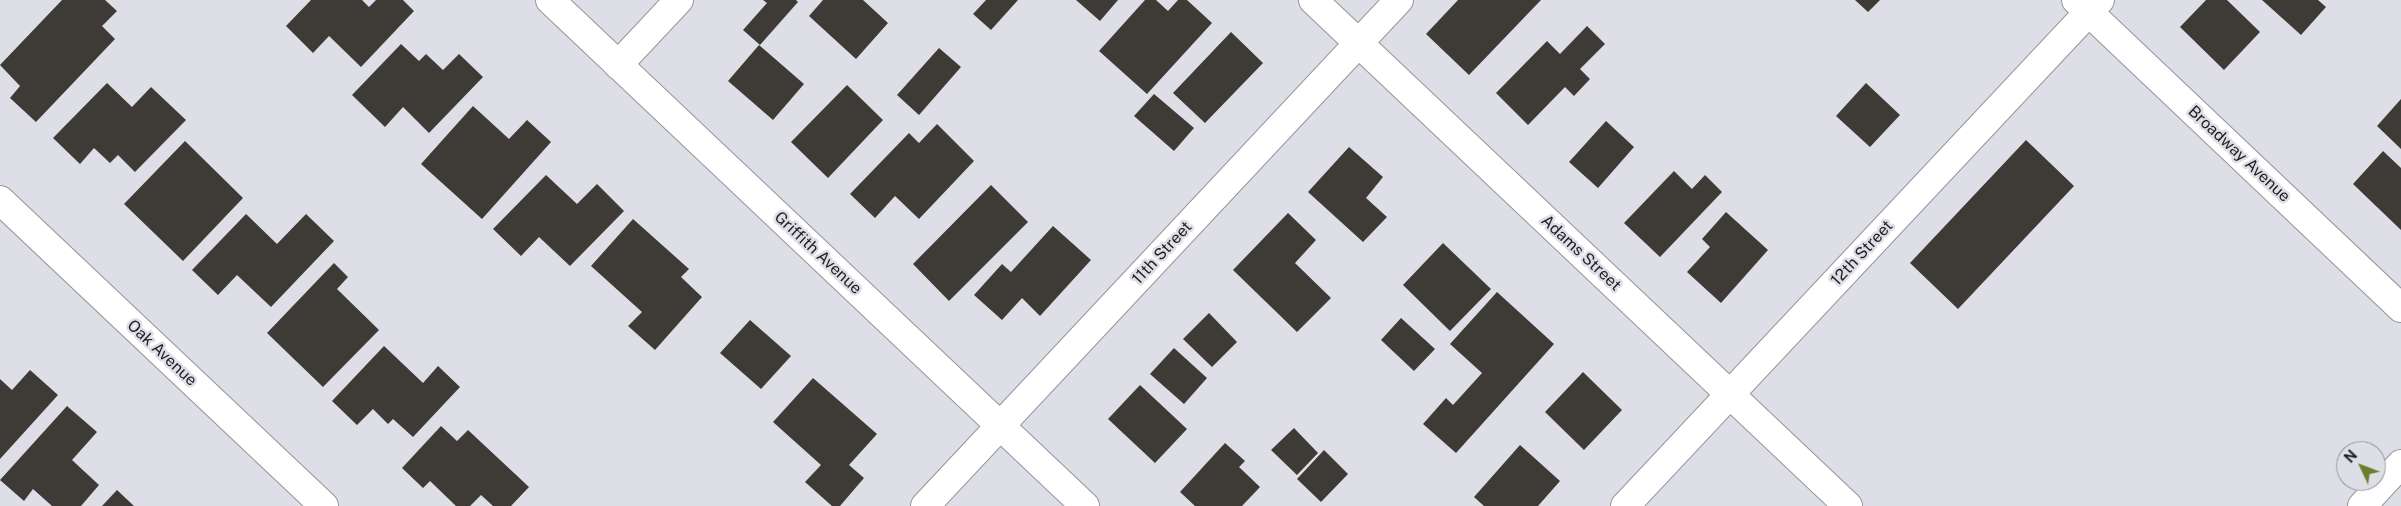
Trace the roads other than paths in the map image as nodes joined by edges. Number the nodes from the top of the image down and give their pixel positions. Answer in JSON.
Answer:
{"nodes":[{"id":1,"x":550,"y":0,"type":"edge"},
{"id":2,"x":679,"y":0,"type":"edge"},
{"id":3,"x":1313,"y":0,"type":"edge"},
{"id":4,"x":1399,"y":0,"type":"edge"},
{"id":5,"x":2088,"y":4,"type":"edge"},
{"id":6,"x":1358,"y":43,"type":"junction"},
{"id":7,"x":618,"y":64,"type":"junction"},
{"id":8,"x":0,"y":200,"type":"edge"},
{"id":9,"x":2401,"y":308,"type":"edge"},
{"id":10,"x":1730,"y":394,"type":"junction"},
{"id":11,"x":1000,"y":426,"type":"junction"},
{"id":12,"x":2401,"y":464,"type":"edge"},
{"id":13,"x":324,"y":506,"type":"edge"},
{"id":14,"x":925,"y":506,"type":"edge"},
{"id":15,"x":1085,"y":506,"type":"edge"},
{"id":16,"x":1625,"y":506,"type":"edge"},
{"id":17,"x":1848,"y":506,"type":"edge"},
{"id":18,"x":2362,"y":506,"type":"edge"}],
"edges":[{"from":1,"to":7,"type":"street","name":"Griffith Avenue"},
{"from":2,"to":7,"type":"street"},
{"from":3,"to":6,"type":"street","name":"Adams Street"},
{"from":4,"to":6,"type":"street","name":"11th Street"},
{"from":5,"to":9,"type":"street","name":"Broadway Avenue"},
{"from":5,"to":10,"type":"street","name":"12th Street"},
{"from":6,"to":10,"type":"street","name":"Adams Street"},
{"from":6,"to":11,"type":"street","name":"11th Street"},
{"from":7,"to":11,"type":"street","name":"Griffith Avenue"},
{"from":8,"to":13,"type":"street","name":"Oak Avenue"},
{"from":10,"to":16,"type":"street","name":"12th Street"},
{"from":10,"to":17,"type":"street","name":"Adams Street"},
{"from":11,"to":14,"type":"street","name":"11th Street"},
{"from":11,"to":15,"type":"street","name":"Griffith Avenue"},
{"from":12,"to":18,"type":"street"}]}
